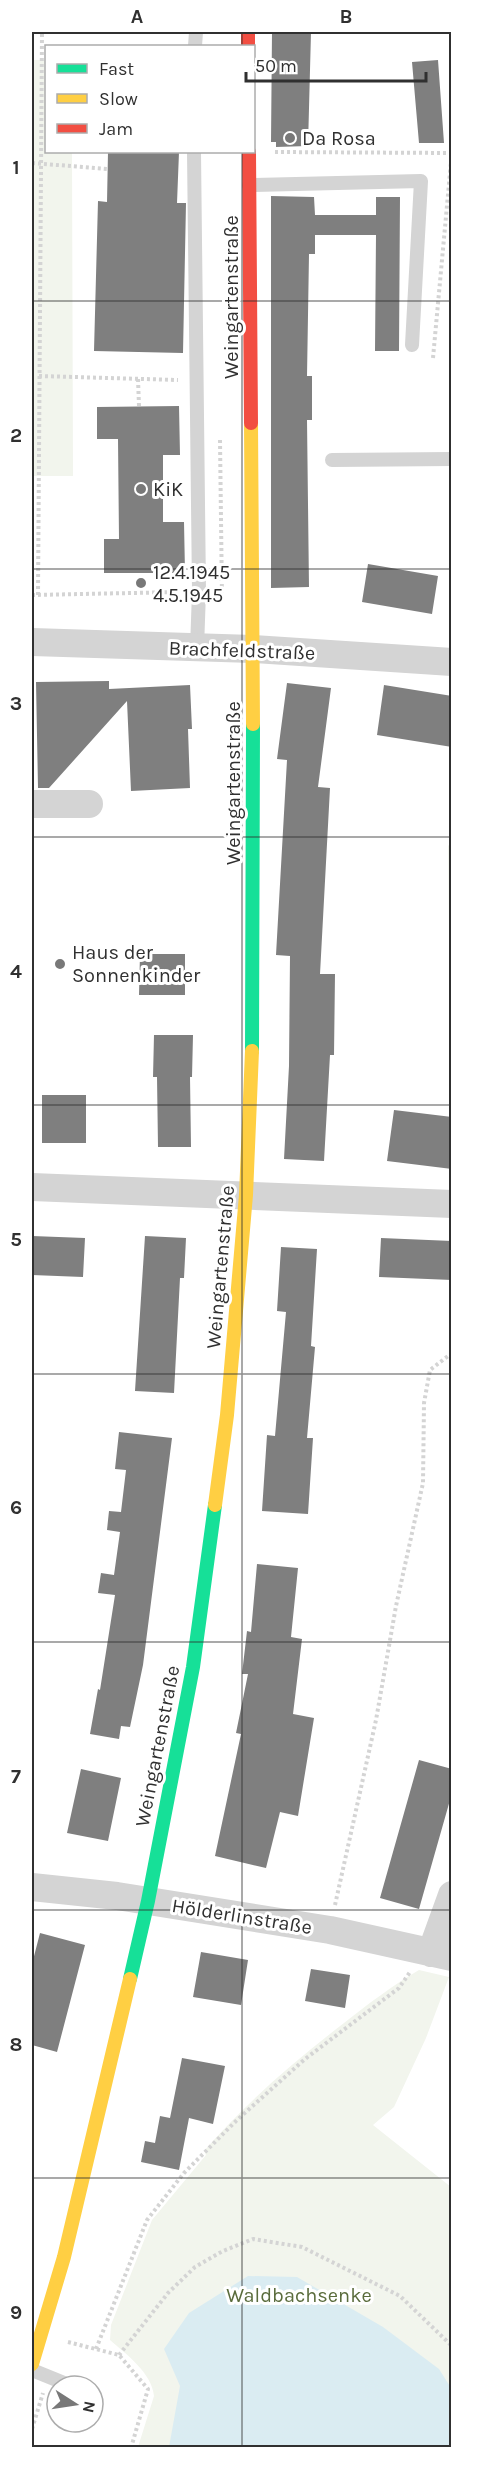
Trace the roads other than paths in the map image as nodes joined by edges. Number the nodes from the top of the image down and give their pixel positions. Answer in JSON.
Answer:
{"nodes":[{"id":1,"x":194,"y":153,"type":"edge"},
{"id":2,"x":249,"y":153,"type":"edge"},
{"id":3,"x":249,"y":184,"type":"junction"},
{"id":4,"x":412,"y":345,"type":"dead end"},
{"id":5,"x":452,"y":459,"type":"edge"},
{"id":6,"x":332,"y":460,"type":"dead end"},
{"id":7,"x":32,"y":642,"type":"edge"},
{"id":8,"x":197,"y":648,"type":"junction"},
{"id":9,"x":253,"y":649,"type":"junction"},
{"id":10,"x":452,"y":662,"type":"edge"},
{"id":11,"x":32,"y":804,"type":"edge"},
{"id":12,"x":89,"y":804,"type":"dead end"},
{"id":13,"x":32,"y":1187,"type":"edge"},
{"id":14,"x":246,"y":1195,"type":"junction"},
{"id":15,"x":452,"y":1204,"type":"edge"},
{"id":16,"x":32,"y":1887,"type":"edge"},
{"id":17,"x":452,"y":1894,"type":"edge"},
{"id":18,"x":148,"y":1901,"type":"junction"},
{"id":19,"x":441,"y":1955,"type":"edge"},
{"id":20,"x":32,"y":2364,"type":"edge"}],
"edges":[{"from":1,"to":8,"type":"lane"},
{"from":2,"to":3,"type":"street","name":"Weingartenstraße"},
{"from":3,"to":4,"type":"lane"},
{"from":3,"to":9,"type":"street","name":"Weingartenstraße"},
{"from":5,"to":6,"type":"lane"},
{"from":7,"to":8,"type":"street","name":"Brachfeldstraße"},
{"from":8,"to":9,"type":"street","name":"Brachfeldstraße"},
{"from":9,"to":10,"type":"street","name":"Brachfeldstraße"},
{"from":9,"to":14,"type":"street","name":"Weingartenstraße"},
{"from":11,"to":12,"type":"street"},
{"from":13,"to":14,"type":"street"},
{"from":14,"to":15,"type":"street"},
{"from":14,"to":18,"type":"street","name":"Weingartenstraße"},
{"from":16,"to":18,"type":"street","name":"Hölderlinstraße"},
{"from":17,"to":19,"type":"street"},
{"from":18,"to":19,"type":"street","name":"Hölderlinstraße"},
{"from":18,"to":20,"type":"street","name":"Weingartenstraße"}]}
